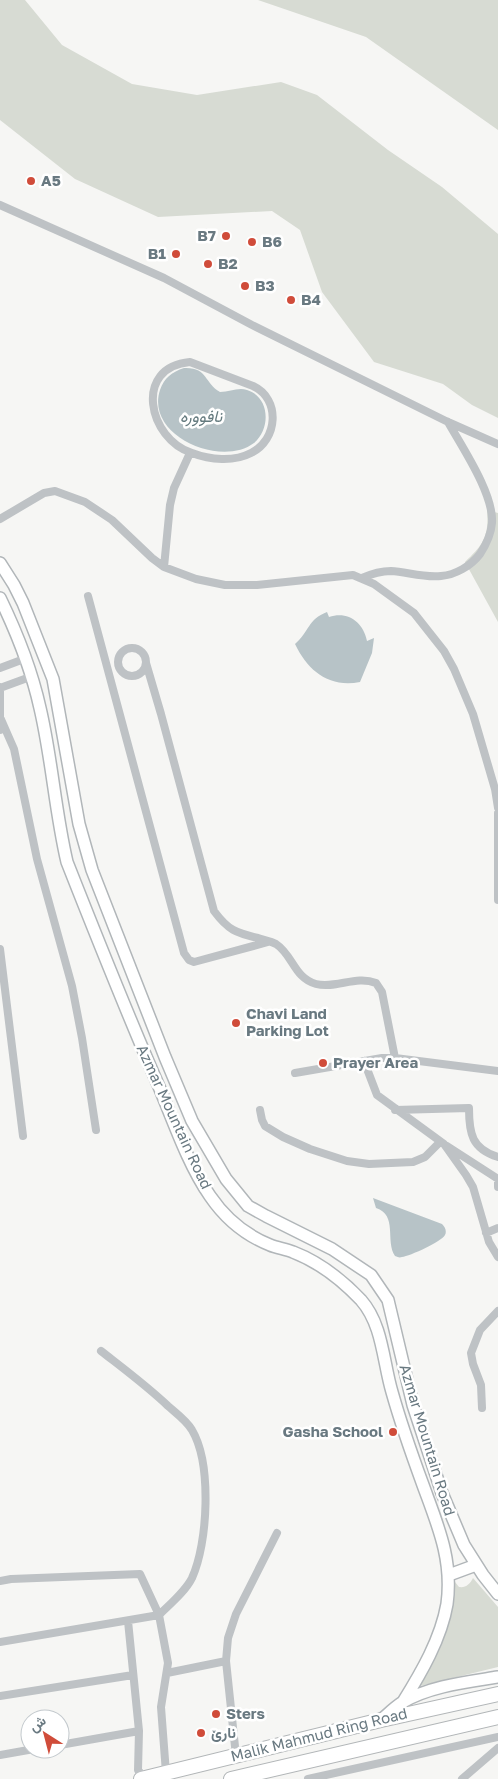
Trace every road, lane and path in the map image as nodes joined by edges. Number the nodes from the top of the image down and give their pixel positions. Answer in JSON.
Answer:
{"nodes":[{"id":1,"x":0,"y":204,"type":"edge"},
{"id":2,"x":448,"y":422,"type":"junction"},
{"id":3,"x":498,"y":444,"type":"edge"},
{"id":4,"x":190,"y":453,"type":"junction"},
{"id":5,"x":0,"y":519,"type":"edge"},
{"id":6,"x":0,"y":563,"type":"edge"},
{"id":7,"x":164,"y":567,"type":"junction"},
{"id":8,"x":362,"y":578,"type":"junction"},
{"id":9,"x":88,"y":596,"type":"dead end"},
{"id":10,"x":0,"y":598,"type":"edge"},
{"id":11,"x":24,"y":659,"type":"junction"},
{"id":12,"x":146,"y":663,"type":"dead end"},
{"id":13,"x":0,"y":668,"type":"edge"},
{"id":14,"x":30,"y":677,"type":"junction"},
{"id":15,"x":0,"y":687,"type":"edge"},
{"id":16,"x":0,"y":717,"type":"edge"},
{"id":17,"x":0,"y":730,"type":"edge"},
{"id":18,"x":497,"y":789,"type":"edge"},
{"id":19,"x":498,"y":808,"type":"edge"},
{"id":20,"x":498,"y":813,"type":"edge"},
{"id":21,"x":498,"y":900,"type":"edge"},
{"id":22,"x":270,"y":941,"type":"junction"},
{"id":23,"x":0,"y":948,"type":"edge"},
{"id":24,"x":395,"y":1058,"type":"junction"},
{"id":25,"x":364,"y":1061,"type":"junction"},
{"id":26,"x":498,"y":1071,"type":"edge"},
{"id":27,"x":295,"y":1073,"type":"dead end"},
{"id":28,"x":260,"y":1110,"type":"dead end"},
{"id":29,"x":395,"y":1110,"type":"junction"},
{"id":30,"x":96,"y":1130,"type":"dead end"},
{"id":31,"x":23,"y":1136,"type":"dead end"},
{"id":32,"x":442,"y":1143,"type":"junction"},
{"id":33,"x":498,"y":1157,"type":"edge"},
{"id":34,"x":498,"y":1179,"type":"edge"},
{"id":35,"x":498,"y":1188,"type":"edge"},
{"id":36,"x":498,"y":1228,"type":"edge"},
{"id":37,"x":486,"y":1233,"type":"junction"},
{"id":38,"x":498,"y":1257,"type":"edge"},
{"id":39,"x":498,"y":1311,"type":"edge"},
{"id":40,"x":101,"y":1351,"type":"dead end"},
{"id":41,"x":482,"y":1408,"type":"dead end"},
{"id":42,"x":277,"y":1532,"type":"dead end"},
{"id":43,"x":476,"y":1565,"type":"junction"},
{"id":44,"x":449,"y":1575,"type":"junction"},
{"id":45,"x":0,"y":1581,"type":"edge"},
{"id":46,"x":498,"y":1594,"type":"edge"},
{"id":47,"x":159,"y":1615,"type":"junction"},
{"id":48,"x":128,"y":1621,"type":"junction"},
{"id":49,"x":0,"y":1642,"type":"edge"},
{"id":50,"x":226,"y":1661,"type":"junction"},
{"id":51,"x":167,"y":1673,"type":"junction"},
{"id":52,"x":133,"y":1675,"type":"junction"},
{"id":53,"x":498,"y":1677,"type":"edge"},
{"id":54,"x":498,"y":1694,"type":"edge"},
{"id":55,"x":0,"y":1696,"type":"edge"},
{"id":56,"x":403,"y":1702,"type":"junction"},
{"id":57,"x":498,"y":1717,"type":"edge"},
{"id":58,"x":381,"y":1720,"type":"junction"},
{"id":59,"x":139,"y":1731,"type":"junction"},
{"id":60,"x":498,"y":1737,"type":"edge"},
{"id":61,"x":70,"y":1743,"type":"edge"},
{"id":62,"x":498,"y":1748,"type":"edge"},
{"id":63,"x":20,"y":1751,"type":"edge"},
{"id":64,"x":0,"y":1755,"type":"edge"},
{"id":65,"x":236,"y":1756,"type":"junction"},
{"id":66,"x":166,"y":1773,"type":"junction"},
{"id":67,"x":142,"y":1779,"type":"edge"},
{"id":68,"x":232,"y":1779,"type":"edge"},
{"id":69,"x":308,"y":1779,"type":"edge"},
{"id":70,"x":462,"y":1779,"type":"edge"}],
"edges":[{"from":1,"to":2,"type":"street"},
{"from":2,"to":3,"type":"street"},
{"from":2,"to":8,"type":"street"},
{"from":4,"to":4,"type":"street"},
{"from":4,"to":7,"type":"street"},
{"from":5,"to":7,"type":"street"},
{"from":6,"to":43,"type":"main road","name":"Azmar Mountain Road"},
{"from":7,"to":8,"type":"street"},
{"from":8,"to":18,"type":"street"},
{"from":9,"to":22,"type":"street"},
{"from":10,"to":11,"type":"main road","name":"Azmar Mountain Road"},
{"from":11,"to":13,"type":"street"},
{"from":11,"to":14,"type":"main road","name":"Azmar Mountain Road"},
{"from":12,"to":22,"type":"street"},
{"from":14,"to":15,"type":"street"},
{"from":14,"to":44,"type":"main road","name":"Azmar Mountain Road"},
{"from":15,"to":16,"type":"street"},
{"from":16,"to":17,"type":"street"},
{"from":16,"to":30,"type":"street"},
{"from":18,"to":19,"type":"street"},
{"from":20,"to":21,"type":"street"},
{"from":22,"to":24,"type":"street"},
{"from":23,"to":31,"type":"street"},
{"from":24,"to":25,"type":"street"},
{"from":24,"to":26,"type":"street"},
{"from":25,"to":27,"type":"street"},
{"from":25,"to":29,"type":"street"},
{"from":28,"to":32,"type":"street"},
{"from":29,"to":32,"type":"street"},
{"from":29,"to":33,"type":"street"},
{"from":32,"to":34,"type":"street"},
{"from":32,"to":37,"type":"street"},
{"from":34,"to":35,"type":"street"},
{"from":36,"to":37,"type":"street"},
{"from":37,"to":38,"type":"street"},
{"from":39,"to":41,"type":"street"},
{"from":40,"to":47,"type":"street"},
{"from":42,"to":50,"type":"street"},
{"from":43,"to":44,"type":"main road"},
{"from":43,"to":46,"type":"main road","name":"Azmar Mountain Road"},
{"from":44,"to":56,"type":"main road","name":"Azmar Mountain Road"},
{"from":45,"to":47,"type":"street"},
{"from":47,"to":48,"type":"street"},
{"from":47,"to":51,"type":"street"},
{"from":48,"to":49,"type":"street"},
{"from":48,"to":52,"type":"street"},
{"from":50,"to":51,"type":"street"},
{"from":50,"to":65,"type":"street"},
{"from":51,"to":66,"type":"street"},
{"from":52,"to":55,"type":"street"},
{"from":52,"to":59,"type":"street"},
{"from":53,"to":56,"type":"main road"},
{"from":54,"to":58,"type":"highway","name":"Malik Mahmud Ring Road"},
{"from":56,"to":58,"type":"main road"},
{"from":57,"to":68,"type":"highway","name":"Malik Mahmud Ring Road"},
{"from":58,"to":65,"type":"highway","name":"Malik Mahmud Ring Road"},
{"from":59,"to":61,"type":"street"},
{"from":59,"to":67,"type":"street"},
{"from":60,"to":69,"type":"street"},
{"from":62,"to":70,"type":"street"},
{"from":63,"to":64,"type":"street"},
{"from":65,"to":66,"type":"highway","name":"Malik Mahmud Ring Road"},
{"from":66,"to":67,"type":"highway","name":"Malik Mahmud Ring Road"}]}
